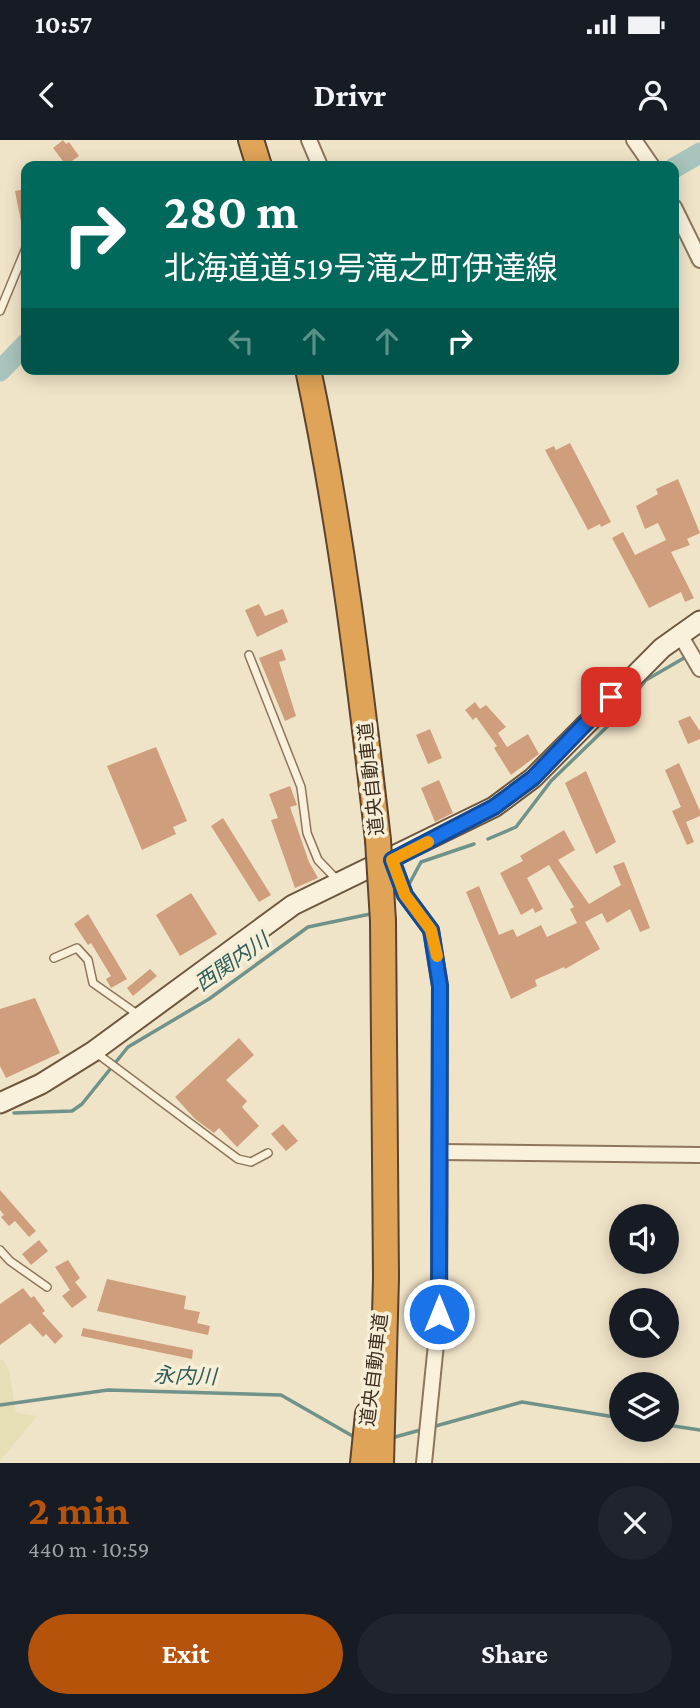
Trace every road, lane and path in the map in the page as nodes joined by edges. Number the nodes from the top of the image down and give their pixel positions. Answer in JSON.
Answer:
{"nodes":[{"id":1,"x":251,"y":140,"type":"edge"},
{"id":2,"x":309,"y":140,"type":"edge"},
{"id":3,"x":637,"y":144,"type":"edge"},
{"id":4,"x":257,"y":161,"type":"edge"},
{"id":5,"x":318,"y":161,"type":"edge"},
{"id":6,"x":649,"y":161,"type":"edge"},
{"id":7,"x":679,"y":216,"type":"edge"},
{"id":8,"x":21,"y":260,"type":"edge"},
{"id":9,"x":700,"y":260,"type":"edge"},
{"id":10,"x":0,"y":311,"type":"edge"},
{"id":11,"x":310,"y":375,"type":"edge"},
{"id":12,"x":700,"y":621,"type":"edge"},
{"id":13,"x":680,"y":633,"type":"junction"},
{"id":14,"x":249,"y":655,"type":"dead end"},
{"id":15,"x":700,"y":669,"type":"edge"},
{"id":16,"x":385,"y":850,"type":"junction"},
{"id":17,"x":339,"y":882,"type":"junction"},
{"id":18,"x":54,"y":958,"type":"dead end"},
{"id":19,"x":141,"y":1016,"type":"junction"},
{"id":20,"x":106,"y":1061,"type":"junction"},
{"id":21,"x":3,"y":1098,"type":"edge"},
{"id":22,"x":440,"y":1152,"type":"junction"},
{"id":23,"x":268,"y":1153,"type":"dead end"},
{"id":24,"x":700,"y":1155,"type":"edge"},
{"id":25,"x":0,"y":1250,"type":"edge"},
{"id":26,"x":386,"y":1278,"type":"junction"},
{"id":27,"x":47,"y":1287,"type":"dead end"},
{"id":28,"x":363,"y":1463,"type":"edge"},
{"id":29,"x":381,"y":1463,"type":"edge"},
{"id":30,"x":424,"y":1463,"type":"edge"}],
"edges":[{"from":1,"to":4,"type":"highway"},
{"from":2,"to":5,"type":"street"},
{"from":3,"to":6,"type":"street"},
{"from":7,"to":9,"type":"street"},
{"from":8,"to":10,"type":"lane"},
{"from":11,"to":16,"type":"highway","name":"道央自動車道"},
{"from":12,"to":13,"type":"main road"},
{"from":13,"to":15,"type":"street"},
{"from":13,"to":16,"type":"main road"},
{"from":14,"to":17,"type":"lane"},
{"from":16,"to":17,"type":"main road"},
{"from":16,"to":22,"type":"street"},
{"from":16,"to":26,"type":"highway","name":"道央自動車道","bridge":true},
{"from":17,"to":19,"type":"main road"},
{"from":18,"to":19,"type":"lane"},
{"from":19,"to":20,"type":"main road"},
{"from":20,"to":21,"type":"main road"},
{"from":20,"to":23,"type":"lane"},
{"from":22,"to":24,"type":"street"},
{"from":22,"to":30,"type":"street"},
{"from":25,"to":27,"type":"lane"},
{"from":26,"to":28,"type":"highway","name":"道央自動車道"},
{"from":26,"to":29,"type":"highway","name":"道央自動車道"}]}
